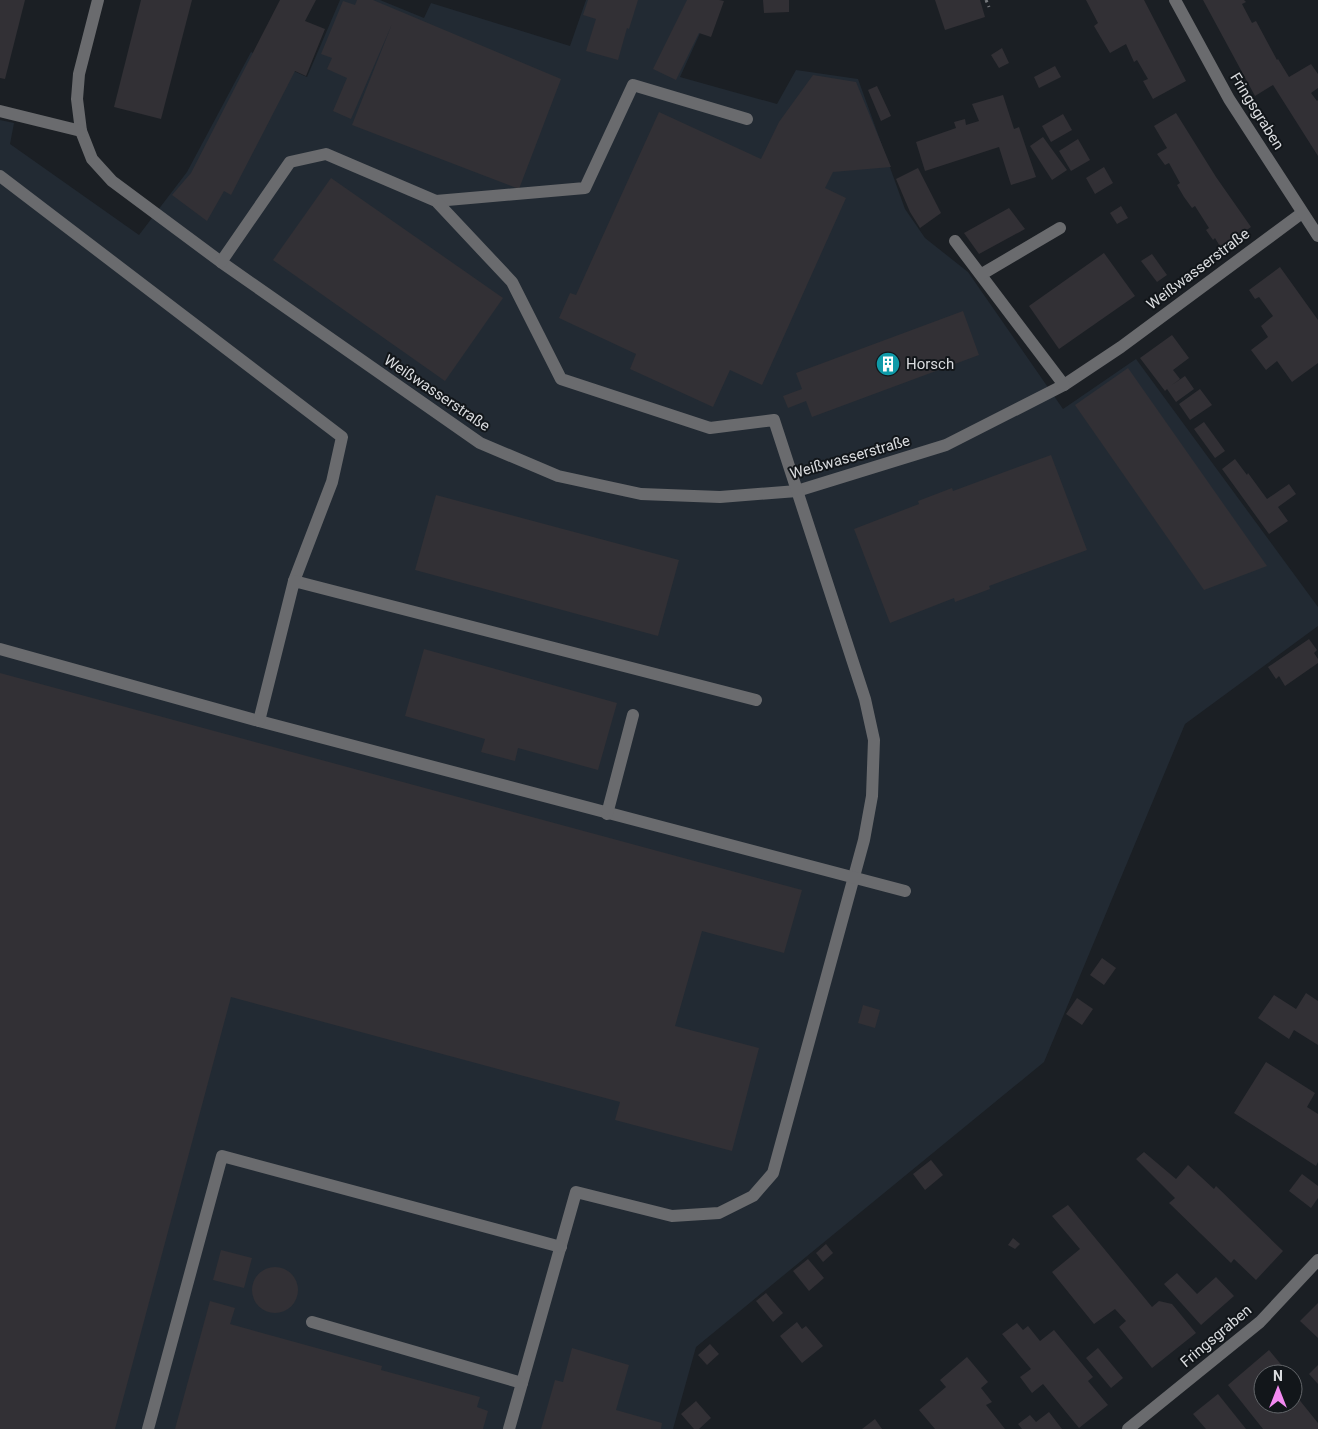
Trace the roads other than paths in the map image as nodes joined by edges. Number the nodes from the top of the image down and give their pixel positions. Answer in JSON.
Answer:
{"nodes":[{"id":1,"x":98,"y":0,"type":"edge"},
{"id":2,"x":1175,"y":0,"type":"edge"},
{"id":3,"x":0,"y":111,"type":"edge"},
{"id":4,"x":747,"y":119,"type":"dead end"},
{"id":5,"x":80,"y":131,"type":"junction"},
{"id":6,"x":0,"y":176,"type":"edge"},
{"id":7,"x":436,"y":201,"type":"junction"},
{"id":8,"x":1302,"y":213,"type":"junction"},
{"id":9,"x":1060,"y":228,"type":"dead end"},
{"id":10,"x":1318,"y":236,"type":"edge"},
{"id":11,"x":955,"y":241,"type":"dead end"},
{"id":12,"x":221,"y":262,"type":"junction"},
{"id":13,"x":982,"y":274,"type":"junction"},
{"id":14,"x":1064,"y":385,"type":"junction"},
{"id":15,"x":798,"y":491,"type":"junction"},
{"id":16,"x":294,"y":581,"type":"junction"},
{"id":17,"x":0,"y":649,"type":"edge"},
{"id":18,"x":756,"y":700,"type":"dead end"},
{"id":19,"x":633,"y":715,"type":"dead end"},
{"id":20,"x":259,"y":721,"type":"junction"},
{"id":21,"x":607,"y":814,"type":"junction"},
{"id":22,"x":854,"y":877,"type":"junction"},
{"id":23,"x":905,"y":891,"type":"dead end"},
{"id":24,"x":561,"y":1248,"type":"junction"},
{"id":25,"x":1318,"y":1260,"type":"edge"},
{"id":26,"x":312,"y":1322,"type":"dead end"},
{"id":27,"x":522,"y":1383,"type":"junction"},
{"id":28,"x":148,"y":1429,"type":"edge"},
{"id":29,"x":509,"y":1429,"type":"edge"},
{"id":30,"x":1128,"y":1429,"type":"edge"}],
"edges":[{"from":1,"to":5,"type":"street","name":"Weißwasserstraße"},
{"from":2,"to":8,"type":"street","name":"Fringsgraben"},
{"from":3,"to":5,"type":"street"},
{"from":4,"to":7,"type":"street"},
{"from":5,"to":12,"type":"street","name":"Weißwasserstraße"},
{"from":6,"to":16,"type":"street"},
{"from":7,"to":12,"type":"street"},
{"from":7,"to":15,"type":"street"},
{"from":8,"to":10,"type":"street","name":"Fringsgraben"},
{"from":8,"to":14,"type":"street","name":"Weißwasserstraße"},
{"from":9,"to":13,"type":"street"},
{"from":11,"to":13,"type":"street"},
{"from":12,"to":15,"type":"street","name":"Weißwasserstraße"},
{"from":13,"to":14,"type":"street"},
{"from":14,"to":15,"type":"street","name":"Weißwasserstraße"},
{"from":15,"to":22,"type":"street"},
{"from":16,"to":18,"type":"street"},
{"from":16,"to":20,"type":"street"},
{"from":17,"to":20,"type":"street"},
{"from":19,"to":21,"type":"street"},
{"from":20,"to":21,"type":"street"},
{"from":21,"to":22,"type":"street"},
{"from":22,"to":23,"type":"street"},
{"from":22,"to":24,"type":"street"},
{"from":24,"to":27,"type":"street"},
{"from":24,"to":28,"type":"street"},
{"from":25,"to":30,"type":"street","name":"Fringsgraben"},
{"from":26,"to":27,"type":"street"},
{"from":27,"to":29,"type":"street"}]}
